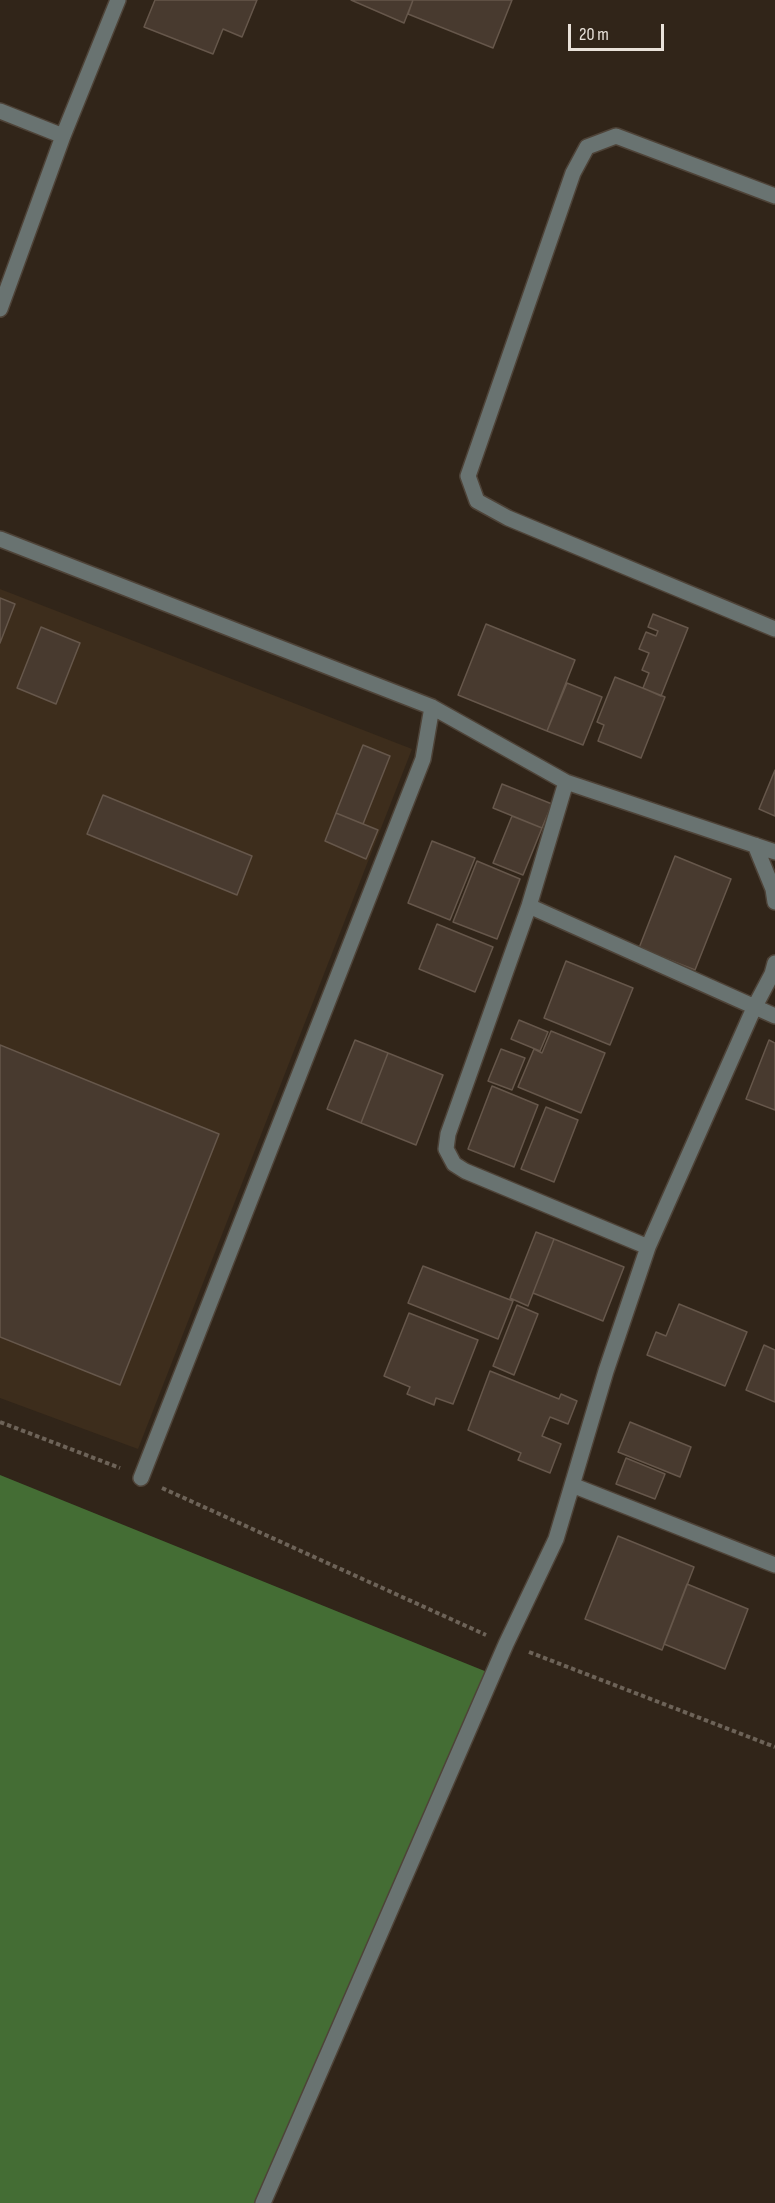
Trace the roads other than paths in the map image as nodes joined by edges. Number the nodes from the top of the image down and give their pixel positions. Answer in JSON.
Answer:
{"nodes":[{"id":1,"x":118,"y":0,"type":"edge"},
{"id":2,"x":0,"y":111,"type":"edge"},
{"id":3,"x":63,"y":136,"type":"junction"},
{"id":4,"x":775,"y":196,"type":"edge"},
{"id":5,"x":0,"y":309,"type":"edge"},
{"id":6,"x":0,"y":539,"type":"edge"},
{"id":7,"x":775,"y":629,"type":"edge"},
{"id":8,"x":432,"y":707,"type":"junction"},
{"id":9,"x":566,"y":782,"type":"junction"},
{"id":10,"x":755,"y":845,"type":"junction"},
{"id":11,"x":775,"y":852,"type":"edge"},
{"id":12,"x":775,"y":902,"type":"edge"},
{"id":13,"x":529,"y":906,"type":"junction"},
{"id":14,"x":775,"y":963,"type":"edge"},
{"id":15,"x":754,"y":1008,"type":"junction"},
{"id":16,"x":775,"y":1016,"type":"edge"},
{"id":17,"x":648,"y":1246,"type":"junction"},
{"id":18,"x":141,"y":1478,"type":"road end"},
{"id":19,"x":572,"y":1485,"type":"junction"},
{"id":20,"x":775,"y":1565,"type":"edge"},
{"id":21,"x":264,"y":2203,"type":"edge"}],
"edges":[{"from":1,"to":3,"type":"street"},
{"from":2,"to":3,"type":"street"},
{"from":3,"to":5,"type":"street"},
{"from":4,"to":7,"type":"street"},
{"from":6,"to":8,"type":"street"},
{"from":8,"to":9,"type":"street"},
{"from":8,"to":18,"type":"street"},
{"from":9,"to":10,"type":"street"},
{"from":9,"to":13,"type":"street"},
{"from":10,"to":11,"type":"street"},
{"from":10,"to":12,"type":"street"},
{"from":13,"to":15,"type":"street"},
{"from":13,"to":17,"type":"street"},
{"from":14,"to":15,"type":"street"},
{"from":15,"to":16,"type":"street"},
{"from":15,"to":17,"type":"street"},
{"from":17,"to":19,"type":"street"},
{"from":19,"to":20,"type":"street"},
{"from":19,"to":21,"type":"street"}]}
